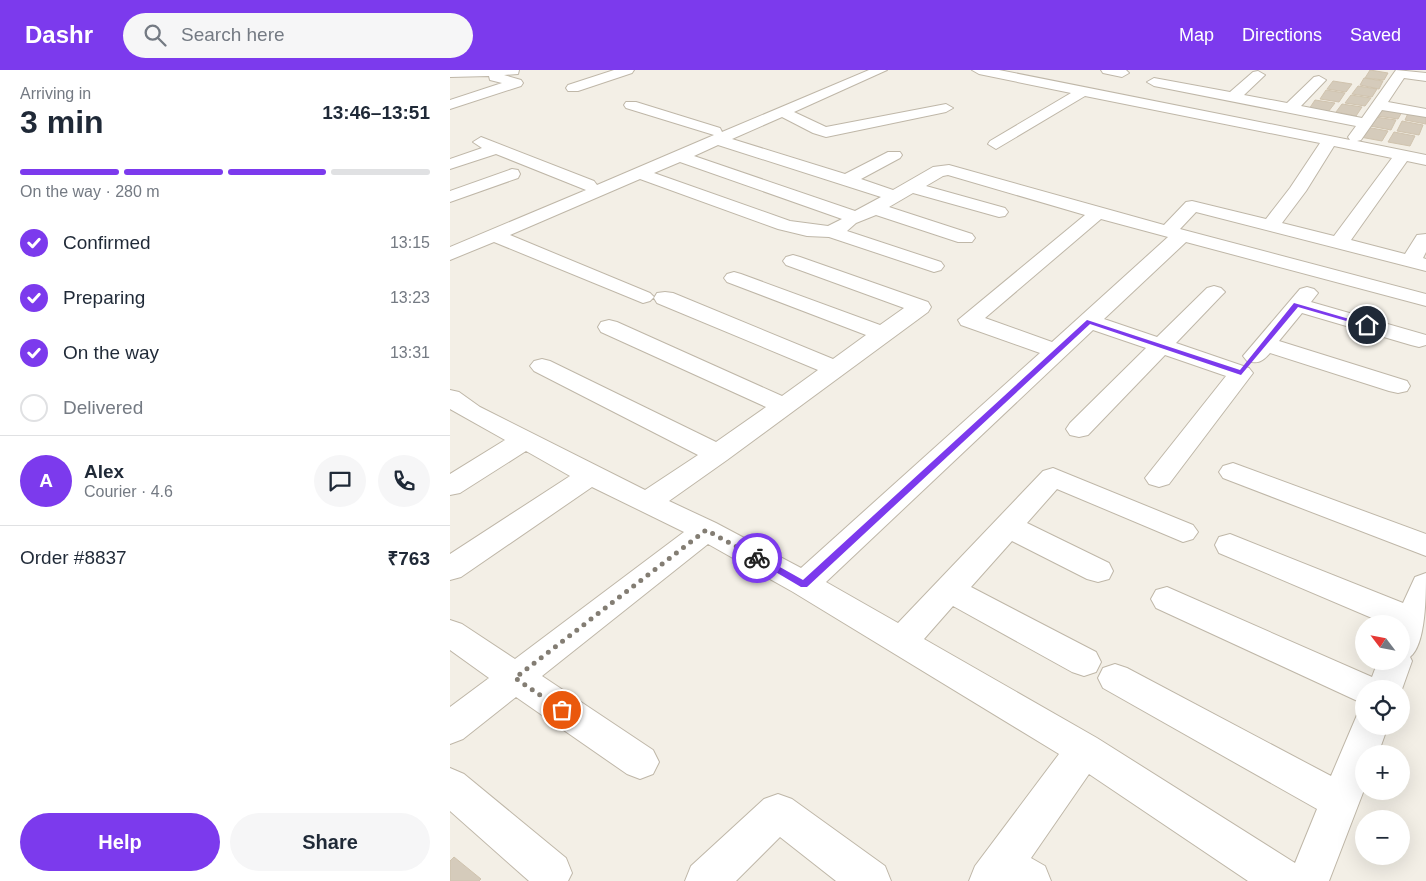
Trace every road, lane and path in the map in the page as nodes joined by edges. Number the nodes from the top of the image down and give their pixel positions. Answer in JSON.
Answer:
{"nodes":[{"id":1,"x":524,"y":70,"type":"edge"},
{"id":2,"x":628,"y":70,"type":"edge"},
{"id":3,"x":862,"y":70,"type":"edge"},
{"id":4,"x":880,"y":70,"type":"edge"},
{"id":5,"x":979,"y":70,"type":"edge"},
{"id":6,"x":1059,"y":70,"type":"edge"},
{"id":7,"x":1108,"y":70,"type":"edge"},
{"id":8,"x":517,"y":71,"type":"edge"},
{"id":9,"x":479,"y":72,"type":"edge"},
{"id":10,"x":1187,"y":72,"type":"dead end"},
{"id":11,"x":1402,"y":72,"type":"edge"},
{"id":12,"x":450,"y":73,"type":"edge"},
{"id":13,"x":1122,"y":73,"type":"dead end"},
{"id":14,"x":1258,"y":74,"type":"dead end"},
{"id":15,"x":495,"y":77,"type":"junction"},
{"id":16,"x":1426,"y":77,"type":"edge"},
{"id":17,"x":1319,"y":80,"type":"dead end"},
{"id":18,"x":1039,"y":82,"type":"junction"},
{"id":19,"x":1154,"y":82,"type":"dead end"},
{"id":20,"x":1171,"y":86,"type":"junction"},
{"id":21,"x":459,"y":87,"type":"dead end"},
{"id":22,"x":573,"y":88,"type":"dead end"},
{"id":23,"x":1391,"y":88,"type":"junction"},
{"id":24,"x":1083,"y":91,"type":"junction"},
{"id":25,"x":1408,"y":91,"type":"dead end"},
{"id":26,"x":1232,"y":98,"type":"junction"},
{"id":27,"x":450,"y":105,"type":"edge"},
{"id":28,"x":631,"y":105,"type":"dead end"},
{"id":29,"x":1379,"y":105,"type":"junction"},
{"id":30,"x":946,"y":108,"type":"dead end"},
{"id":31,"x":1290,"y":109,"type":"junction"},
{"id":32,"x":782,"y":112,"type":"junction"},
{"id":33,"x":1426,"y":113,"type":"edge"},
{"id":34,"x":1366,"y":123,"type":"junction"},
{"id":35,"x":717,"y":135,"type":"junction"},
{"id":36,"x":1329,"y":141,"type":"junction"},
{"id":37,"x":481,"y":142,"type":"dead end"},
{"id":38,"x":996,"y":144,"type":"dead end"},
{"id":39,"x":1351,"y":145,"type":"junction"},
{"id":40,"x":498,"y":148,"type":"junction"},
{"id":41,"x":824,"y":154,"type":"dead end"},
{"id":42,"x":894,"y":155,"type":"dead end"},
{"id":43,"x":1402,"y":155,"type":"junction"},
{"id":44,"x":679,"y":156,"type":"junction"},
{"id":45,"x":1425,"y":157,"type":"edge"},
{"id":46,"x":450,"y":164,"type":"edge"},
{"id":47,"x":799,"y":166,"type":"junction"},
{"id":48,"x":639,"y":173,"type":"junction"},
{"id":49,"x":512,"y":174,"type":"dead end"},
{"id":50,"x":845,"y":181,"type":"junction"},
{"id":51,"x":588,"y":185,"type":"junction"},
{"id":52,"x":911,"y":187,"type":"junction"},
{"id":53,"x":895,"y":196,"type":"junction"},
{"id":54,"x":450,"y":197,"type":"edge"},
{"id":55,"x":999,"y":212,"type":"dead end"},
{"id":56,"x":866,"y":213,"type":"junction"},
{"id":57,"x":1098,"y":213,"type":"junction"},
{"id":58,"x":1270,"y":226,"type":"junction"},
{"id":59,"x":831,"y":232,"type":"junction"},
{"id":60,"x":1175,"y":233,"type":"junction"},
{"id":61,"x":493,"y":235,"type":"junction"},
{"id":62,"x":965,"y":238,"type":"dead end"},
{"id":63,"x":1424,"y":239,"type":"dead end"},
{"id":64,"x":452,"y":243,"type":"edge"},
{"id":65,"x":1340,"y":244,"type":"junction"},
{"id":66,"x":793,"y":261,"type":"dead end"},
{"id":67,"x":1419,"y":263,"type":"edge"},
{"id":68,"x":934,"y":266,"type":"dead end"},
{"id":69,"x":734,"y":278,"type":"dead end"},
{"id":70,"x":1214,"y":292,"type":"dead end"},
{"id":71,"x":1426,"y":300,"type":"edge"},
{"id":72,"x":1089,"y":321,"type":"junction"},
{"id":73,"x":609,"y":327,"type":"dead end"},
{"id":74,"x":883,"y":334,"type":"junction"},
{"id":75,"x":1419,"y":340,"type":"dead end"},
{"id":76,"x":1264,"y":344,"type":"junction"},
{"id":77,"x":1161,"y":346,"type":"junction"},
{"id":78,"x":1055,"y":351,"type":"junction"},
{"id":79,"x":542,"y":366,"type":"dead end"},
{"id":80,"x":835,"y":368,"type":"junction"},
{"id":81,"x":1241,"y":373,"type":"junction"},
{"id":82,"x":1398,"y":386,"type":"dead end"},
{"id":83,"x":784,"y":406,"type":"junction"},
{"id":84,"x":457,"y":411,"type":"edge"},
{"id":85,"x":1079,"y":429,"type":"dead end"},
{"id":86,"x":525,"y":440,"type":"junction"},
{"id":87,"x":718,"y":454,"type":"junction"},
{"id":88,"x":1233,"y":472,"type":"dead end"},
{"id":89,"x":590,"y":475,"type":"junction"},
{"id":90,"x":1159,"y":478,"type":"dead end"},
{"id":91,"x":450,"y":486,"type":"edge"},
{"id":92,"x":647,"y":502,"type":"junction"},
{"id":93,"x":1007,"y":526,"type":"junction"},
{"id":94,"x":706,"y":530,"type":"junction"},
{"id":95,"x":1183,"y":532,"type":"dead end"},
{"id":96,"x":1230,"y":545,"type":"dead end"},
{"id":97,"x":1426,"y":545,"type":"edge"},
{"id":98,"x":450,"y":569,"type":"edge"},
{"id":99,"x":1098,"y":571,"type":"dead end"},
{"id":100,"x":804,"y":584,"type":"junction"},
{"id":101,"x":1426,"y":585,"type":"edge"},
{"id":102,"x":950,"y":590,"type":"junction"},
{"id":103,"x":1167,"y":599,"type":"dead end"},
{"id":104,"x":1368,"y":615,"type":"edge"},
{"id":105,"x":1410,"y":624,"type":"edge"},
{"id":106,"x":450,"y":633,"type":"edge"},
{"id":107,"x":901,"y":642,"type":"junction"},
{"id":108,"x":1084,"y":662,"type":"dead end"},
{"id":109,"x":515,"y":678,"type":"junction"},
{"id":110,"x":1115,"y":678,"type":"dead end"},
{"id":111,"x":1355,"y":685,"type":"edge"},
{"id":112,"x":450,"y":728,"type":"edge"},
{"id":113,"x":1366,"y":735,"type":"edge"},
{"id":114,"x":1084,"y":750,"type":"junction"},
{"id":115,"x":640,"y":762,"type":"dead end"},
{"id":116,"x":450,"y":786,"type":"edge"},
{"id":117,"x":1340,"y":801,"type":"junction"},
{"id":118,"x":551,"y":873,"type":"dead end"},
{"id":119,"x":1007,"y":875,"type":"edge"},
{"id":120,"x":706,"y":881,"type":"edge"},
{"id":121,"x":870,"y":881,"type":"edge"},
{"id":122,"x":1285,"y":881,"type":"edge"},
{"id":123,"x":1308,"y":881,"type":"edge"}],
"edges":[{"from":1,"to":8,"type":"street"},
{"from":2,"to":22,"type":"street"},
{"from":3,"to":35,"type":"street"},
{"from":4,"to":32,"type":"street"},
{"from":5,"to":18,"type":"street"},
{"from":6,"to":18,"type":"street"},
{"from":7,"to":13,"type":"street"},
{"from":8,"to":9,"type":"street"},
{"from":8,"to":15,"type":"street"},
{"from":9,"to":12,"type":"street"},
{"from":10,"to":20,"type":"street"},
{"from":11,"to":16,"type":"street"},
{"from":11,"to":23,"type":"street"},
{"from":14,"to":26,"type":"street"},
{"from":15,"to":21,"type":"street"},
{"from":15,"to":27,"type":"street"},
{"from":17,"to":31,"type":"street"},
{"from":18,"to":24,"type":"street"},
{"from":19,"to":20,"type":"street"},
{"from":20,"to":26,"type":"street"},
{"from":23,"to":25,"type":"street"},
{"from":23,"to":29,"type":"street"},
{"from":24,"to":36,"type":"street"},
{"from":24,"to":38,"type":"street"},
{"from":26,"to":31,"type":"street"},
{"from":28,"to":35,"type":"street"},
{"from":29,"to":33,"type":"street"},
{"from":29,"to":34,"type":"street"},
{"from":30,"to":32,"type":"street"},
{"from":31,"to":34,"type":"street"},
{"from":32,"to":35,"type":"street"},
{"from":34,"to":39,"type":"street"},
{"from":35,"to":44,"type":"street"},
{"from":35,"to":47,"type":"street"},
{"from":35,"to":51,"type":"street"},
{"from":36,"to":39,"type":"street"},
{"from":36,"to":58,"type":"street"},
{"from":37,"to":40,"type":"street"},
{"from":39,"to":43,"type":"street"},
{"from":40,"to":46,"type":"street"},
{"from":40,"to":51,"type":"street"},
{"from":41,"to":47,"type":"street"},
{"from":42,"to":50,"type":"street"},
{"from":43,"to":45,"type":"street"},
{"from":43,"to":65,"type":"street"},
{"from":44,"to":48,"type":"street"},
{"from":44,"to":56,"type":"street"},
{"from":47,"to":50,"type":"street"},
{"from":48,"to":59,"type":"street"},
{"from":48,"to":61,"type":"street"},
{"from":49,"to":54,"type":"street"},
{"from":50,"to":53,"type":"street"},
{"from":51,"to":64,"type":"street"},
{"from":52,"to":53,"type":"street"},
{"from":52,"to":55,"type":"street"},
{"from":52,"to":57,"type":"street"},
{"from":53,"to":56,"type":"street"},
{"from":56,"to":59,"type":"street"},
{"from":56,"to":62,"type":"street"},
{"from":57,"to":60,"type":"street"},
{"from":57,"to":78,"type":"street"},
{"from":58,"to":60,"type":"street"},
{"from":58,"to":65,"type":"street"},
{"from":59,"to":68,"type":"street"},
{"from":60,"to":71,"type":"street"},
{"from":60,"to":72,"type":"street"},
{"from":61,"to":64,"type":"street"},
{"from":61,"to":80,"type":"street"},
{"from":63,"to":67,"type":"street"},
{"from":65,"to":67,"type":"street"},
{"from":66,"to":74,"type":"street"},
{"from":69,"to":74,"type":"street"},
{"from":70,"to":77,"type":"street"},
{"from":72,"to":77,"type":"street"},
{"from":72,"to":78,"type":"street"},
{"from":73,"to":83,"type":"street"},
{"from":74,"to":80,"type":"street"},
{"from":75,"to":76,"type":"street"},
{"from":76,"to":81,"type":"street"},
{"from":76,"to":82,"type":"street"},
{"from":77,"to":81,"type":"street"},
{"from":77,"to":85,"type":"street"},
{"from":78,"to":100,"type":"street"},
{"from":79,"to":87,"type":"street"},
{"from":80,"to":83,"type":"street"},
{"from":81,"to":90,"type":"street"},
{"from":83,"to":87,"type":"street"},
{"from":84,"to":86,"type":"street"},
{"from":86,"to":89,"type":"street"},
{"from":86,"to":91,"type":"street"},
{"from":87,"to":92,"type":"street"},
{"from":88,"to":97,"type":"street"},
{"from":89,"to":92,"type":"street"},
{"from":89,"to":98,"type":"street"},
{"from":92,"to":94,"type":"street"},
{"from":93,"to":95,"type":"street"},
{"from":93,"to":99,"type":"street"},
{"from":93,"to":102,"type":"street"},
{"from":94,"to":100,"type":"street"},
{"from":94,"to":109,"type":"street"},
{"from":96,"to":104,"type":"street"},
{"from":100,"to":107,"type":"street"},
{"from":101,"to":105,"type":"street"},
{"from":102,"to":107,"type":"street"},
{"from":102,"to":108,"type":"street"},
{"from":103,"to":111,"type":"street"},
{"from":106,"to":109,"type":"street"},
{"from":107,"to":114,"type":"street"},
{"from":109,"to":112,"type":"street"},
{"from":109,"to":115,"type":"street"},
{"from":110,"to":117,"type":"street"},
{"from":113,"to":117,"type":"street"},
{"from":114,"to":119,"type":"street"},
{"from":114,"to":122,"type":"street"},
{"from":116,"to":118,"type":"street"},
{"from":117,"to":123,"type":"street"},
{"from":120,"to":121,"type":"street"}]}
